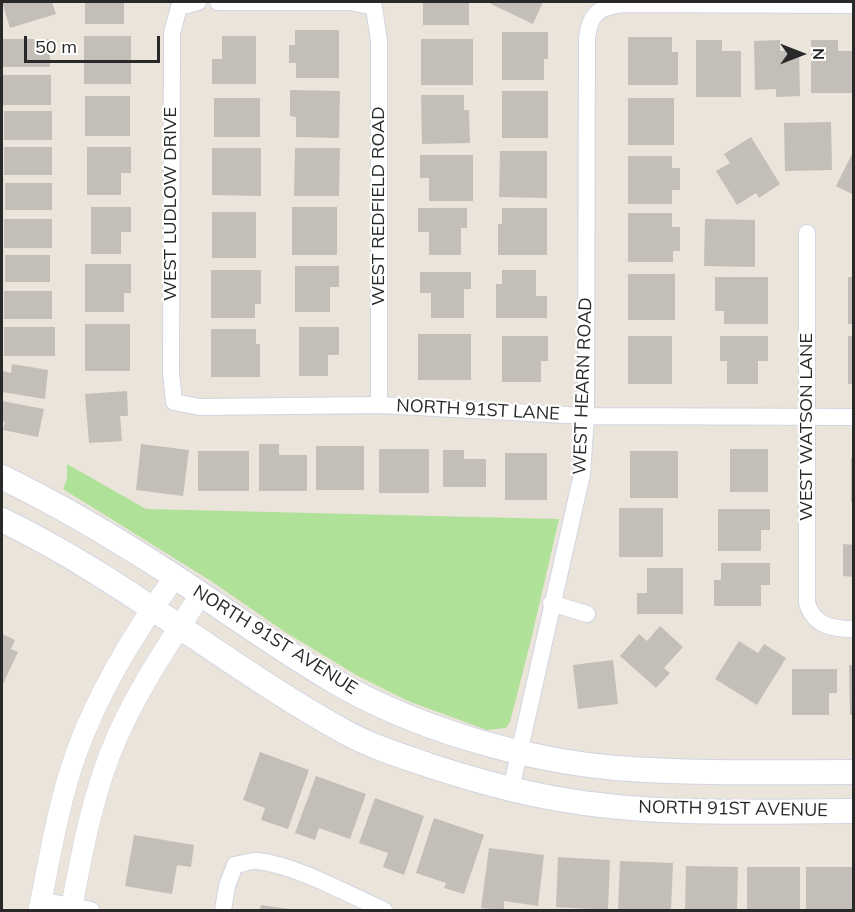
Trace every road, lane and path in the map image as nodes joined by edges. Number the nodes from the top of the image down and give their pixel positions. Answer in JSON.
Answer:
{"nodes":[{"id":1,"x":198,"y":2,"type":"edge"},
{"id":2,"x":218,"y":2,"type":"edge"},
{"id":3,"x":854,"y":5,"type":"edge"},
{"id":4,"x":807,"y":233,"type":"dead end"},
{"id":5,"x":174,"y":402,"type":"joint"},
{"id":6,"x":379,"y":405,"type":"junction"},
{"id":7,"x":586,"y":416,"type":"junction"},
{"id":8,"x":807,"y":417,"type":"junction"},
{"id":9,"x":854,"y":417,"type":"edge"},
{"id":10,"x":2,"y":477,"type":"edge"},
{"id":11,"x":2,"y":520,"type":"edge"},
{"id":12,"x":175,"y":578,"type":"junction"},
{"id":13,"x":201,"y":594,"type":"junction"},
{"id":14,"x":551,"y":603,"type":"junction"},
{"id":15,"x":151,"y":609,"type":"junction"},
{"id":16,"x":586,"y":614,"type":"dead end"},
{"id":17,"x":179,"y":628,"type":"junction"},
{"id":18,"x":854,"y":629,"type":"edge"},
{"id":19,"x":518,"y":752,"type":"junction"},
{"id":20,"x":854,"y":772,"type":"edge"},
{"id":21,"x":510,"y":789,"type":"junction"},
{"id":22,"x":854,"y":811,"type":"edge"},
{"id":23,"x":40,"y":905,"type":"edge"},
{"id":24,"x":78,"y":909,"type":"edge"},
{"id":25,"x":223,"y":910,"type":"edge"},
{"id":26,"x":384,"y":910,"type":"edge"}],
"edges":[{"from":1,"to":5,"type":"street","name":"WEST LUDLOW DRIVE"},
{"from":2,"to":6,"type":"street","name":"WEST REDFIELD ROAD"},
{"from":3,"to":7,"type":"street","name":"WEST HEARN ROAD"},
{"from":4,"to":8,"type":"street","name":"WEST WATSON LANE"},
{"from":5,"to":6,"type":"street","name":"NORTH 91ST LANE"},
{"from":6,"to":7,"type":"street","name":"NORTH 91ST LANE"},
{"from":7,"to":8,"type":"street","name":"NORTH 91ST LANE"},
{"from":7,"to":14,"type":"street","name":"WEST HEARN ROAD"},
{"from":8,"to":9,"type":"street","name":"NORTH 91ST LANE"},
{"from":8,"to":18,"type":"street","name":"WEST WATSON LANE"},
{"from":10,"to":12,"type":"main road","name":"NORTH 91ST AVENUE"},
{"from":11,"to":15,"type":"main road","name":"NORTH 91ST AVENUE"},
{"from":12,"to":13,"type":"main road","name":"NORTH 91ST AVENUE"},
{"from":12,"to":15,"type":"street"},
{"from":13,"to":17,"type":"street"},
{"from":13,"to":19,"type":"main road","name":"NORTH 91ST AVENUE"},
{"from":14,"to":16,"type":"street"},
{"from":14,"to":19,"type":"street","name":"WEST HEARN ROAD"},
{"from":15,"to":17,"type":"main road","name":"NORTH 91ST AVENUE"},
{"from":15,"to":23,"type":"street"},
{"from":17,"to":21,"type":"main road","name":"NORTH 91ST AVENUE"},
{"from":17,"to":24,"type":"street"},
{"from":19,"to":20,"type":"main road","name":"NORTH 91ST AVENUE"},
{"from":19,"to":21,"type":"street","name":"WEST HEARN ROAD"},
{"from":21,"to":22,"type":"main road","name":"NORTH 91ST AVENUE"},
{"from":23,"to":24,"type":"street"},
{"from":25,"to":26,"type":"street"}]}
